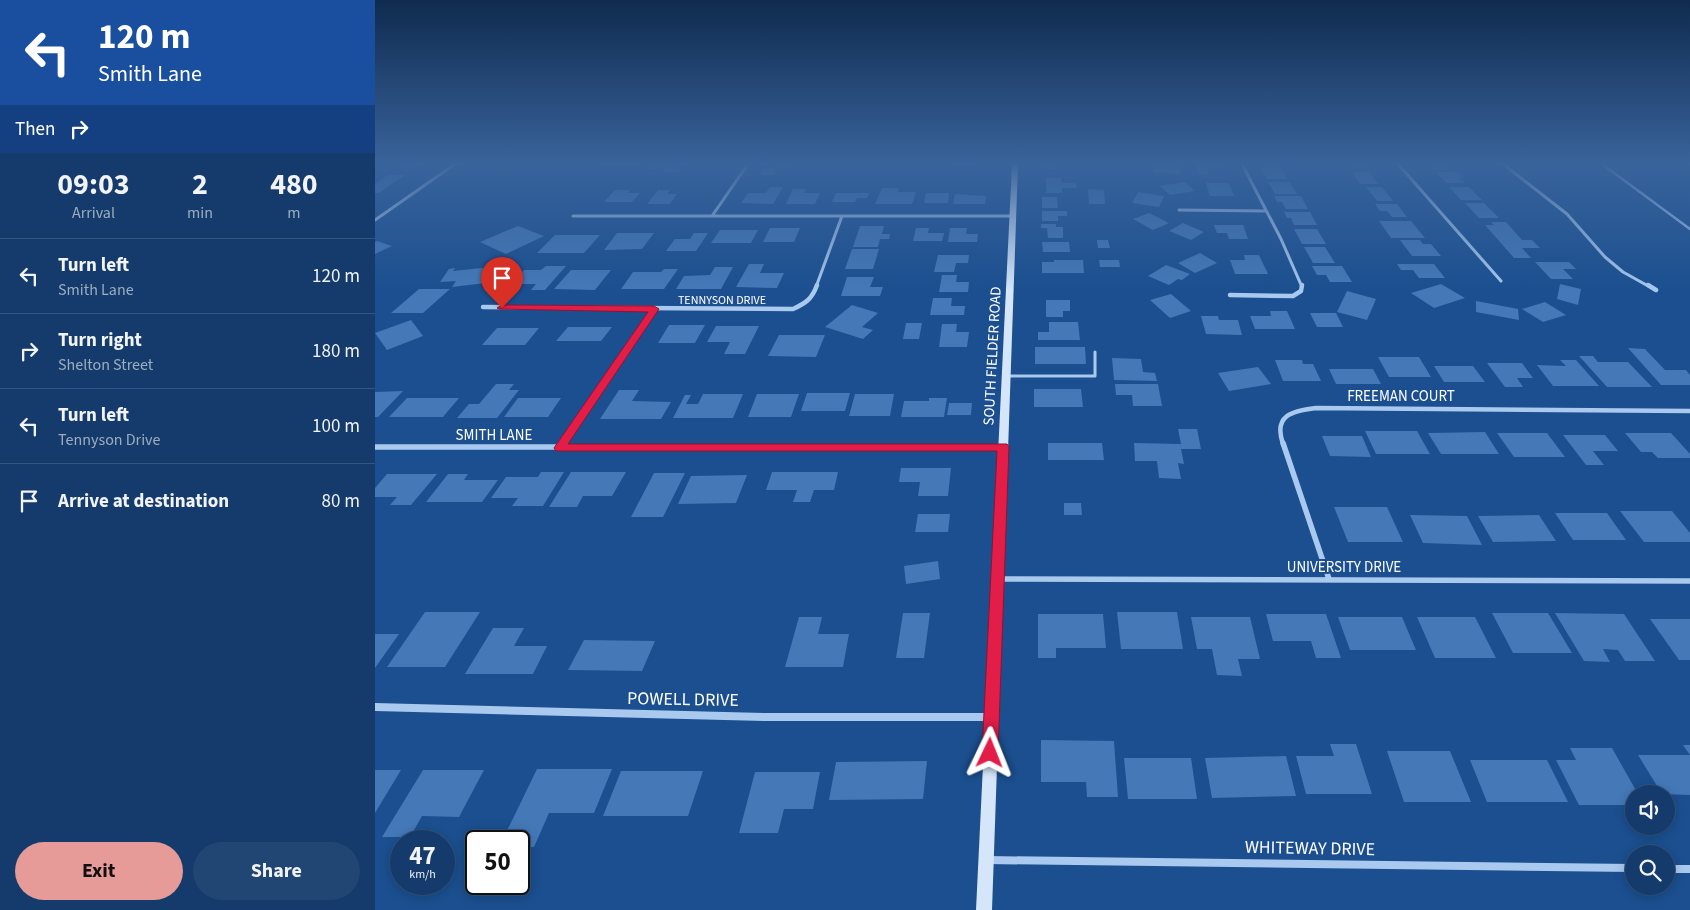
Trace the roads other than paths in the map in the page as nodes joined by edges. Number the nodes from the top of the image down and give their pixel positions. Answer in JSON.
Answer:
{"nodes":[{"id":1,"x":394,"y":206,"type":"edge"},
{"id":2,"x":719,"y":206,"type":"edge"},
{"id":3,"x":1013,"y":206,"type":"edge"},
{"id":4,"x":1264,"y":206,"type":"edge"},
{"id":5,"x":1435,"y":206,"type":"edge"},
{"id":6,"x":1557,"y":206,"type":"edge"},
{"id":7,"x":1659,"y":206,"type":"edge"},
{"id":8,"x":1179,"y":210,"type":"dead end"},
{"id":9,"x":1266,"y":211,"type":"junction"},
{"id":10,"x":573,"y":216,"type":"dead end"},
{"id":11,"x":712,"y":216,"type":"junction"},
{"id":12,"x":842,"y":216,"type":"junction"},
{"id":13,"x":1013,"y":216,"type":"junction"},
{"id":14,"x":375,"y":220,"type":"edge"},
{"id":15,"x":1690,"y":229,"type":"edge"},
{"id":16,"x":1501,"y":281,"type":"dead end"},
{"id":17,"x":1655,"y":290,"type":"dead end"},
{"id":18,"x":1230,"y":295,"type":"dead end"},
{"id":19,"x":483,"y":307,"type":"dead end"},
{"id":20,"x":654,"y":309,"type":"junction"},
{"id":21,"x":1095,"y":352,"type":"dead end"},
{"id":22,"x":1006,"y":376,"type":"junction"},
{"id":23,"x":1690,"y":411,"type":"edge"},
{"id":24,"x":375,"y":447,"type":"edge"},
{"id":25,"x":1003,"y":447,"type":"junction"},
{"id":26,"x":560,"y":448,"type":"junction"},
{"id":27,"x":997,"y":579,"type":"junction"},
{"id":28,"x":1329,"y":579,"type":"junction"},
{"id":29,"x":1690,"y":581,"type":"edge"},
{"id":30,"x":375,"y":707,"type":"edge"},
{"id":31,"x":991,"y":717,"type":"junction"},
{"id":32,"x":986,"y":860,"type":"junction"},
{"id":33,"x":1625,"y":868,"type":"edge"},
{"id":34,"x":1675,"y":869,"type":"edge"},
{"id":35,"x":1690,"y":869,"type":"edge"},
{"id":36,"x":984,"y":910,"type":"edge"}],
"edges":[{"from":1,"to":14,"type":"street"},
{"from":2,"to":11,"type":"street"},
{"from":3,"to":13,"type":"main road","name":"SOUTH FIELDER ROAD"},
{"from":4,"to":9,"type":"street"},
{"from":5,"to":16,"type":"street"},
{"from":6,"to":17,"type":"street"},
{"from":7,"to":15,"type":"lane"},
{"from":8,"to":9,"type":"street"},
{"from":9,"to":18,"type":"street"},
{"from":10,"to":11,"type":"street"},
{"from":11,"to":12,"type":"street"},
{"from":12,"to":13,"type":"street"},
{"from":12,"to":20,"type":"street","name":"TENNYSON DRIVE"},
{"from":13,"to":22,"type":"main road","name":"SOUTH FIELDER ROAD"},
{"from":19,"to":20,"type":"street","name":"TENNYSON DRIVE"},
{"from":20,"to":26,"type":"street"},
{"from":21,"to":22,"type":"lane"},
{"from":22,"to":25,"type":"main road","name":"SOUTH FIELDER ROAD"},
{"from":23,"to":28,"type":"street","name":"FREEMAN COURT"},
{"from":24,"to":26,"type":"street","name":"SMITH LANE"},
{"from":25,"to":26,"type":"street","name":"SMITH LANE"},
{"from":25,"to":27,"type":"main road","name":"SOUTH FIELDER ROAD"},
{"from":27,"to":28,"type":"street","name":"UNIVERSITY DRIVE"},
{"from":27,"to":31,"type":"main road","name":"SOUTH FIELDER ROAD"},
{"from":28,"to":29,"type":"street","name":"UNIVERSITY DRIVE"},
{"from":30,"to":31,"type":"street","name":"POWELL DRIVE"},
{"from":31,"to":32,"type":"main road","name":"SOUTH FIELDER ROAD"},
{"from":32,"to":33,"type":"street","name":"WHITEWAY DRIVE"},
{"from":32,"to":36,"type":"main road","name":"SOUTH FIELDER ROAD"},
{"from":34,"to":35,"type":"street"}]}
